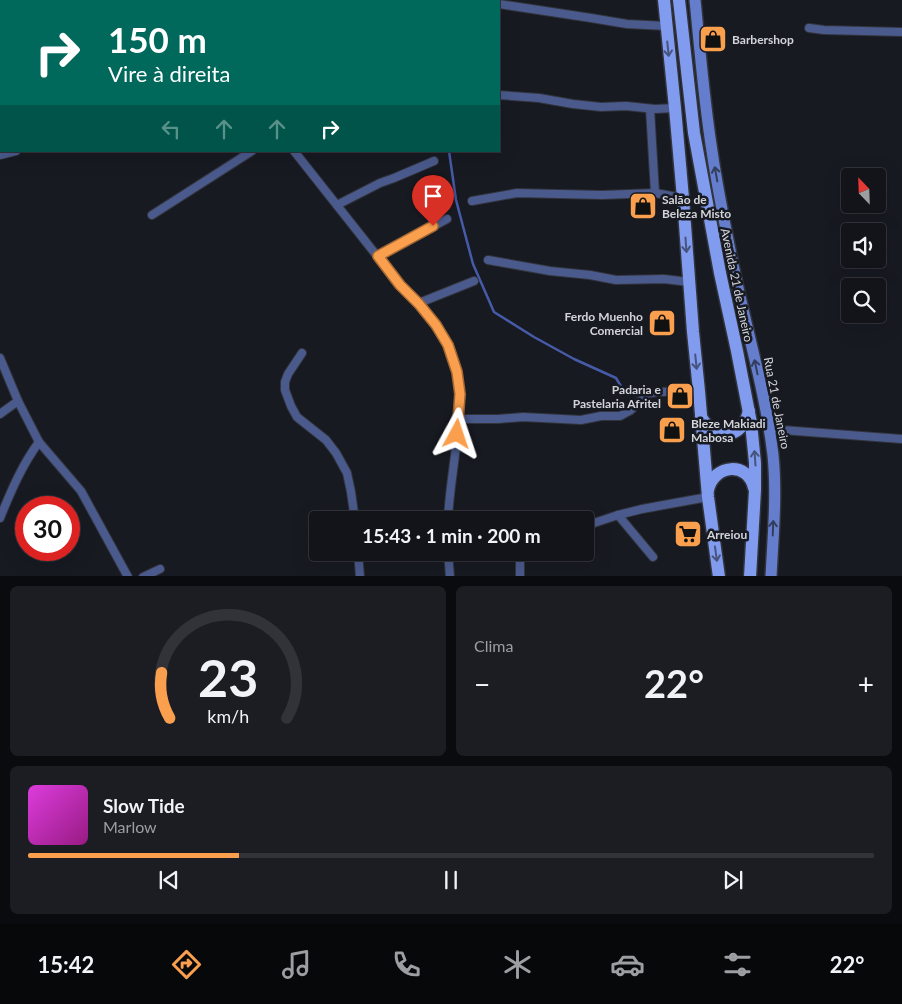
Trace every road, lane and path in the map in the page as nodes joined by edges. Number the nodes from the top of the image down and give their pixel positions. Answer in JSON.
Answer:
{"nodes":[{"id":1,"x":664,"y":0,"type":"edge"},
{"id":2,"x":679,"y":0,"type":"edge"},
{"id":3,"x":695,"y":0,"type":"edge"},
{"id":4,"x":500,"y":4,"type":"edge"},
{"id":5,"x":666,"y":26,"type":"junction"},
{"id":6,"x":809,"y":28,"type":"dead end"},
{"id":7,"x":902,"y":32,"type":"edge"},
{"id":8,"x":500,"y":95,"type":"edge"},
{"id":9,"x":675,"y":108,"type":"junction"},
{"id":10,"x":650,"y":109,"type":"junction"},
{"id":11,"x":250,"y":152,"type":"edge"},
{"id":12,"x":295,"y":152,"type":"edge"},
{"id":13,"x":434,"y":161,"type":"dead end"},
{"id":14,"x":655,"y":193,"type":"junction"},
{"id":15,"x":683,"y":198,"type":"junction"},
{"id":16,"x":472,"y":201,"type":"dead end"},
{"id":17,"x":337,"y":205,"type":"junction"},
{"id":18,"x":152,"y":215,"type":"dead end"},
{"id":19,"x":447,"y":219,"type":"dead end"},
{"id":20,"x":378,"y":256,"type":"junction"},
{"id":21,"x":488,"y":260,"type":"dead end"},
{"id":22,"x":474,"y":281,"type":"dead end"},
{"id":23,"x":689,"y":282,"type":"junction"},
{"id":24,"x":419,"y":304,"type":"junction"},
{"id":25,"x":302,"y":353,"type":"dead end"},
{"id":26,"x":0,"y":358,"type":"edge"},
{"id":27,"x":699,"y":391,"type":"junction"},
{"id":28,"x":18,"y":401,"type":"junction"},
{"id":29,"x":749,"y":409,"type":"junction"},
{"id":30,"x":0,"y":414,"type":"edge"},
{"id":31,"x":701,"y":417,"type":"junction"},
{"id":32,"x":458,"y":419,"type":"junction"},
{"id":33,"x":769,"y":429,"type":"junction"},
{"id":34,"x":902,"y":439,"type":"edge"},
{"id":35,"x":39,"y":442,"type":"junction"},
{"id":36,"x":755,"y":490,"type":"junction"},
{"id":37,"x":708,"y":494,"type":"junction"},
{"id":38,"x":354,"y":511,"type":"edge"},
{"id":39,"x":449,"y":511,"type":"edge"},
{"id":40,"x":618,"y":515,"type":"junction"},
{"id":41,"x":0,"y":518,"type":"edge"},
{"id":42,"x":594,"y":523,"type":"edge"},
{"id":43,"x":653,"y":557,"type":"dead end"},
{"id":44,"x":359,"y":561,"type":"edge"},
{"id":45,"x":449,"y":561,"type":"edge"},
{"id":46,"x":520,"y":561,"type":"edge"},
{"id":47,"x":160,"y":569,"type":"dead end"},
{"id":48,"x":128,"y":576,"type":"edge"},
{"id":49,"x":143,"y":576,"type":"edge"},
{"id":50,"x":360,"y":576,"type":"edge"},
{"id":51,"x":450,"y":576,"type":"edge"},
{"id":52,"x":520,"y":576,"type":"edge"},
{"id":53,"x":719,"y":576,"type":"edge"},
{"id":54,"x":750,"y":576,"type":"edge"},
{"id":55,"x":771,"y":576,"type":"edge"}],
"edges":[{"from":1,"to":5,"type":"main road"},
{"from":2,"to":29,"type":"main road","name":"Avenida 21 de Janeiro"},
{"from":33,"to":3,"type":"street","name":"Rua 21 de Janeiro","one_way":true},
{"from":4,"to":5,"type":"street"},
{"from":5,"to":9,"type":"main road","one_way":true},
{"from":6,"to":7,"type":"street"},
{"from":8,"to":10,"type":"street"},
{"from":9,"to":10,"type":"street"},
{"from":9,"to":15,"type":"main road"},
{"from":10,"to":14,"type":"street"},
{"from":11,"to":18,"type":"street"},
{"from":12,"to":17,"type":"street"},
{"from":13,"to":17,"type":"street"},
{"from":14,"to":15,"type":"street"},
{"from":14,"to":16,"type":"street"},
{"from":15,"to":23,"type":"main road","one_way":true},
{"from":17,"to":20,"type":"street"},
{"from":19,"to":20,"type":"street"},
{"from":20,"to":24,"type":"street"},
{"from":21,"to":23,"type":"street"},
{"from":22,"to":24,"type":"street"},
{"from":23,"to":27,"type":"main road","one_way":true},
{"from":24,"to":32,"type":"street"},
{"from":25,"to":38,"type":"street"},
{"from":26,"to":28,"type":"street"},
{"from":27,"to":31,"type":"main road"},
{"from":27,"to":32,"type":"street"},
{"from":28,"to":30,"type":"street"},
{"from":28,"to":35,"type":"street"},
{"from":29,"to":31,"type":"main road"},
{"from":36,"to":29,"type":"main road","name":"Avenida 21 de Janeiro","one_way":true},
{"from":31,"to":37,"type":"main road"},
{"from":32,"to":39,"type":"street"},
{"from":33,"to":34,"type":"street"},
{"from":55,"to":33,"type":"street","name":"Rua 21 de Janeiro","one_way":true},
{"from":35,"to":41,"type":"street"},
{"from":35,"to":48,"type":"street"},
{"from":36,"to":37,"type":"main road"},
{"from":36,"to":54,"type":"main road","name":"Avenida 21 de Janeiro"},
{"from":37,"to":40,"type":"street"},
{"from":37,"to":53,"type":"main road","one_way":true},
{"from":40,"to":42,"type":"street"},
{"from":40,"to":43,"type":"street"},
{"from":44,"to":50,"type":"street"},
{"from":45,"to":51,"type":"street"},
{"from":46,"to":52,"type":"street"},
{"from":47,"to":49,"type":"street"}]}
